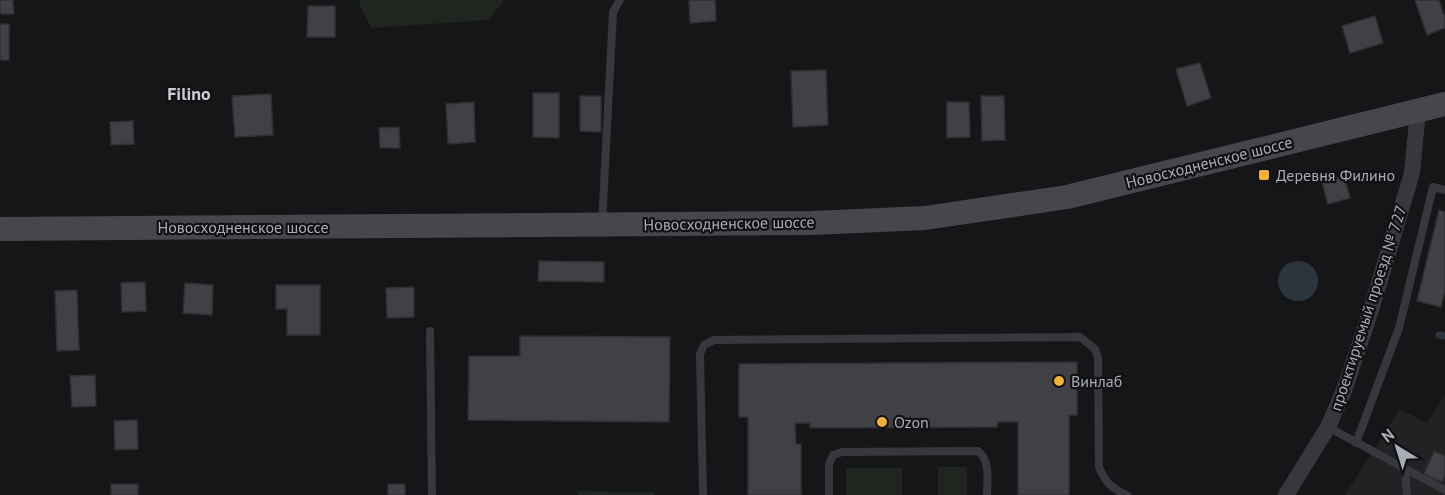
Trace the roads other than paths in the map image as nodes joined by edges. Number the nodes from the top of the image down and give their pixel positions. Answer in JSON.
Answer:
{"nodes":[{"id":1,"x":620,"y":0,"type":"edge"},
{"id":2,"x":1445,"y":104,"type":"edge"},
{"id":3,"x":1418,"y":111,"type":"junction"},
{"id":4,"x":1445,"y":190,"type":"edge"},
{"id":5,"x":602,"y":224,"type":"junction"},
{"id":6,"x":0,"y":229,"type":"edge"},
{"id":7,"x":430,"y":331,"type":"dead end"},
{"id":8,"x":1328,"y":427,"type":"junction"},
{"id":9,"x":1356,"y":443,"type":"junction"},
{"id":10,"x":1405,"y":469,"type":"junction"},
{"id":11,"x":1445,"y":490,"type":"edge"},
{"id":12,"x":432,"y":495,"type":"edge"},
{"id":13,"x":703,"y":495,"type":"edge"},
{"id":14,"x":829,"y":495,"type":"edge"},
{"id":15,"x":987,"y":495,"type":"edge"},
{"id":16,"x":1127,"y":495,"type":"edge"},
{"id":17,"x":1286,"y":495,"type":"edge"},
{"id":18,"x":1407,"y":495,"type":"edge"}],
"edges":[{"from":1,"to":5,"type":"lane"},
{"from":2,"to":3,"type":"main road","name":"Новосходненское шоссе"},
{"from":3,"to":5,"type":"main road","name":"Новосходненское шоссе"},
{"from":3,"to":8,"type":"street","name":"проектируемый проезд № 727"},
{"from":4,"to":9,"type":"lane"},
{"from":5,"to":6,"type":"main road","name":"Новосходненское шоссе"},
{"from":7,"to":12,"type":"lane"},
{"from":8,"to":9,"type":"lane"},
{"from":8,"to":17,"type":"street","name":"проектируемый проезд № 727"},
{"from":9,"to":10,"type":"lane"},
{"from":10,"to":11,"type":"lane"},
{"from":10,"to":18,"type":"lane"},
{"from":13,"to":16,"type":"lane"},
{"from":14,"to":15,"type":"lane"}]}
